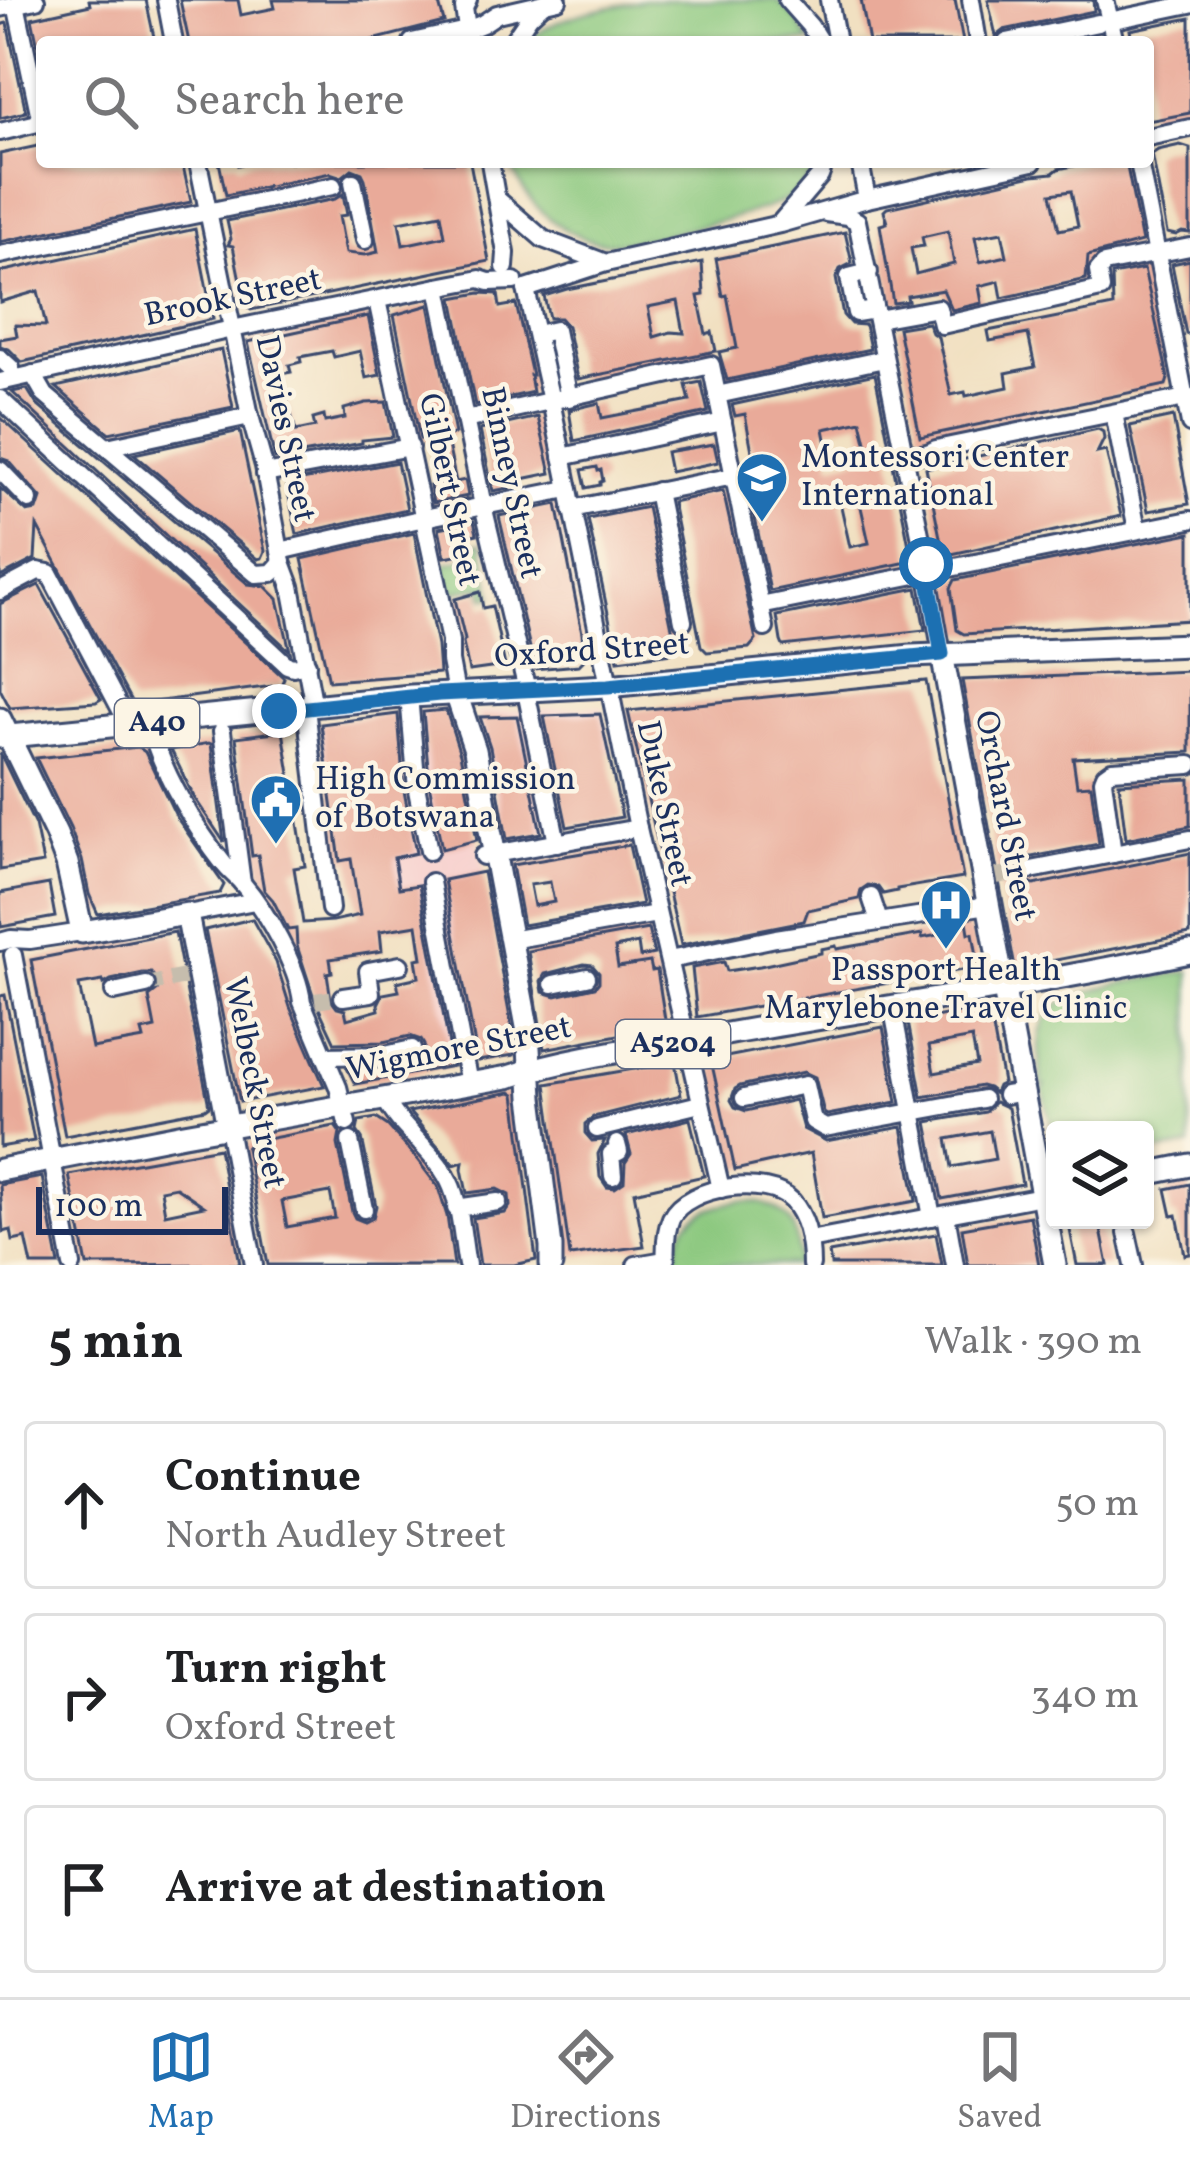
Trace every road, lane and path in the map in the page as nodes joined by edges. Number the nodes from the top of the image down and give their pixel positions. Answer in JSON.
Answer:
{"nodes":[{"id":1,"x":36,"y":0,"type":"edge"},
{"id":2,"x":166,"y":0,"type":"edge"},
{"id":3,"x":468,"y":0,"type":"edge"},
{"id":4,"x":788,"y":0,"type":"edge"},
{"id":5,"x":829,"y":0,"type":"edge"},
{"id":6,"x":970,"y":0,"type":"edge"},
{"id":7,"x":1106,"y":0,"type":"edge"},
{"id":8,"x":552,"y":1,"type":"edge"},
{"id":9,"x":1190,"y":4,"type":"edge"},
{"id":10,"x":8,"y":6,"type":"edge"},
{"id":11,"x":497,"y":14,"type":"junction"},
{"id":12,"x":1104,"y":22,"type":"junction"},
{"id":13,"x":173,"y":36,"type":"edge"},
{"id":14,"x":468,"y":36,"type":"edge"},
{"id":15,"x":516,"y":36,"type":"edge"},
{"id":16,"x":816,"y":36,"type":"edge"},
{"id":17,"x":836,"y":36,"type":"edge"},
{"id":18,"x":977,"y":36,"type":"edge"},
{"id":19,"x":1036,"y":36,"type":"edge"},
{"id":20,"x":1112,"y":36,"type":"edge"},
{"id":21,"x":36,"y":104,"type":"edge"},
{"id":22,"x":36,"y":123,"type":"edge"},
{"id":23,"x":1190,"y":128,"type":"edge"},
{"id":24,"x":0,"y":132,"type":"edge"},
{"id":25,"x":1154,"y":136,"type":"edge"},
{"id":26,"x":199,"y":168,"type":"edge"},
{"id":27,"x":348,"y":168,"type":"edge"},
{"id":28,"x":491,"y":168,"type":"edge"},
{"id":29,"x":823,"y":168,"type":"edge"},
{"id":30,"x":861,"y":168,"type":"edge"},
{"id":31,"x":990,"y":168,"type":"edge"},
{"id":32,"x":1139,"y":168,"type":"edge"},
{"id":33,"x":344,"y":184,"type":"junction"},
{"id":34,"x":497,"y":199,"type":"junction"},
{"id":35,"x":867,"y":199,"type":"junction"},
{"id":36,"x":208,"y":210,"type":"junction"},
{"id":37,"x":819,"y":212,"type":"junction"},
{"id":38,"x":780,"y":224,"type":"junction"},
{"id":39,"x":365,"y":240,"type":"dead end"},
{"id":40,"x":1190,"y":248,"type":"edge"},
{"id":41,"x":0,"y":255,"type":"edge"},
{"id":42,"x":1155,"y":255,"type":"junction"},
{"id":43,"x":606,"y":263,"type":"junction"},
{"id":44,"x":515,"y":279,"type":"junction"},
{"id":45,"x":438,"y":287,"type":"junction"},
{"id":46,"x":377,"y":300,"type":"junction"},
{"id":47,"x":876,"y":315,"type":"junction"},
{"id":48,"x":232,"y":329,"type":"junction"},
{"id":49,"x":884,"y":359,"type":"junction"},
{"id":50,"x":4,"y":369,"type":"edge"},
{"id":51,"x":33,"y":374,"type":"junction"},
{"id":52,"x":717,"y":395,"type":"junction"},
{"id":53,"x":0,"y":399,"type":"edge"},
{"id":54,"x":560,"y":399,"type":"junction"},
{"id":55,"x":1181,"y":399,"type":"edge"},
{"id":56,"x":1114,"y":412,"type":"junction"},
{"id":57,"x":250,"y":416,"type":"junction"},
{"id":58,"x":466,"y":420,"type":"junction"},
{"id":59,"x":723,"y":422,"type":"junction"},
{"id":60,"x":1190,"y":424,"type":"edge"},
{"id":61,"x":107,"y":447,"type":"junction"},
{"id":62,"x":410,"y":447,"type":"junction"},
{"id":63,"x":903,"y":452,"type":"junction"},
{"id":64,"x":562,"y":457,"type":"junction"},
{"id":65,"x":0,"y":470,"type":"edge"},
{"id":66,"x":265,"y":474,"type":"junction"},
{"id":67,"x":734,"y":476,"type":"junction"},
{"id":68,"x":568,"y":489,"type":"junction"},
{"id":69,"x":657,"y":491,"type":"junction"},
{"id":70,"x":29,"y":500,"type":"dead end"},
{"id":71,"x":484,"y":506,"type":"junction"},
{"id":72,"x":572,"y":509,"type":"junction"},
{"id":73,"x":424,"y":518,"type":"junction"},
{"id":74,"x":1190,"y":520,"type":"edge"},
{"id":75,"x":1137,"y":530,"type":"junction"},
{"id":76,"x":281,"y":556,"type":"junction"},
{"id":77,"x":928,"y":571,"type":"junction"},
{"id":78,"x":0,"y":591,"type":"edge"},
{"id":79,"x":760,"y":606,"type":"junction"},
{"id":80,"x":682,"y":621,"type":"dead end"},
{"id":81,"x":765,"y":628,"type":"dead end"},
{"id":82,"x":1190,"y":646,"type":"edge"},
{"id":83,"x":942,"y":654,"type":"junction"},
{"id":84,"x":307,"y":664,"type":"junction"},
{"id":85,"x":608,"y":686,"type":"junction"},
{"id":86,"x":456,"y":693,"type":"junction"},
{"id":87,"x":527,"y":695,"type":"junction"},
{"id":88,"x":410,"y":706,"type":"dead end"},
{"id":89,"x":310,"y":708,"type":"junction"},
{"id":90,"x":121,"y":710,"type":"dead end"},
{"id":91,"x":222,"y":730,"type":"dead end"},
{"id":92,"x":3,"y":731,"type":"edge"},
{"id":93,"x":154,"y":739,"type":"dead end"},
{"id":94,"x":1190,"y":765,"type":"edge"},
{"id":95,"x":638,"y":829,"type":"junction"},
{"id":96,"x":1190,"y":839,"type":"edge"},
{"id":97,"x":556,"y":840,"type":"junction"},
{"id":98,"x":429,"y":851,"type":"dead end"},
{"id":99,"x":239,"y":853,"type":"junction"},
{"id":100,"x":1113,"y":854,"type":"junction"},
{"id":101,"x":488,"y":855,"type":"junction"},
{"id":102,"x":220,"y":859,"type":"junction"},
{"id":103,"x":1031,"y":870,"type":"tunnel mouth"},
{"id":104,"x":431,"y":882,"type":"dead end"},
{"id":105,"x":242,"y":883,"type":"junction"},
{"id":106,"x":871,"y":897,"type":"dead end"},
{"id":107,"x":255,"y":902,"type":"junction"},
{"id":108,"x":988,"y":905,"type":"junction"},
{"id":109,"x":330,"y":909,"type":"dead end"},
{"id":110,"x":187,"y":914,"type":"junction"},
{"id":111,"x":657,"y":914,"type":"junction"},
{"id":112,"x":879,"y":921,"type":"junction"},
{"id":113,"x":82,"y":932,"type":"junction"},
{"id":114,"x":510,"y":940,"type":"junction"},
{"id":115,"x":4,"y":949,"type":"edge"},
{"id":116,"x":1190,"y":952,"type":"edge"},
{"id":117,"x":669,"y":960,"type":"junction"},
{"id":118,"x":400,"y":964,"type":"dead end"},
{"id":119,"x":587,"y":977,"type":"dead end"},
{"id":120,"x":553,"y":983,"type":"dead end"},
{"id":121,"x":146,"y":985,"type":"tunnel mouth"},
{"id":122,"x":1003,"y":989,"type":"junction"},
{"id":123,"x":114,"y":992,"type":"dead end"},
{"id":124,"x":343,"y":997,"type":"tunnel mouth"},
{"id":125,"x":892,"y":1005,"type":"junction"},
{"id":126,"x":686,"y":1042,"type":"junction"},
{"id":127,"x":412,"y":1049,"type":"dead end"},
{"id":128,"x":325,"y":1056,"type":"junction"},
{"id":129,"x":531,"y":1070,"type":"junction"},
{"id":130,"x":469,"y":1084,"type":"junction"},
{"id":131,"x":744,"y":1098,"type":"dead end"},
{"id":132,"x":385,"y":1099,"type":"junction"},
{"id":133,"x":983,"y":1099,"type":"dead end"},
{"id":134,"x":700,"y":1104,"type":"junction"},
{"id":135,"x":917,"y":1111,"type":"junction"},
{"id":136,"x":347,"y":1124,"type":"junction"},
{"id":137,"x":228,"y":1126,"type":"junction"},
{"id":138,"x":52,"y":1160,"type":"junction"},
{"id":139,"x":1190,"y":1165,"type":"edge"},
{"id":140,"x":0,"y":1170,"type":"edge"},
{"id":141,"x":1154,"y":1172,"type":"edge"},
{"id":142,"x":613,"y":1176,"type":"dead end"},
{"id":143,"x":1046,"y":1188,"type":"edge"},
{"id":144,"x":721,"y":1189,"type":"junction"},
{"id":145,"x":1046,"y":1194,"type":"edge"},
{"id":146,"x":498,"y":1202,"type":"dead end"},
{"id":147,"x":456,"y":1208,"type":"junction"},
{"id":148,"x":364,"y":1209,"type":"dead end"},
{"id":149,"x":939,"y":1216,"type":"junction"},
{"id":150,"x":1051,"y":1229,"type":"edge"},
{"id":151,"x":1127,"y":1233,"type":"dead end"},
{"id":152,"x":809,"y":1240,"type":"junction"},
{"id":153,"x":666,"y":1262,"type":"edge"},
{"id":154,"x":72,"y":1265,"type":"edge"},
{"id":155,"x":254,"y":1265,"type":"edge"},
{"id":156,"x":467,"y":1265,"type":"edge"},
{"id":157,"x":551,"y":1265,"type":"edge"},
{"id":158,"x":636,"y":1265,"type":"edge"},
{"id":159,"x":811,"y":1265,"type":"edge"},
{"id":160,"x":955,"y":1265,"type":"edge"},
{"id":161,"x":1055,"y":1265,"type":"edge"},
{"id":162,"x":1134,"y":1265,"type":"edge"}],
"edges":[{"from":1,"to":10,"type":"street"},
{"from":2,"to":13,"type":"street"},
{"from":3,"to":11,"type":"street"},
{"from":3,"to":14,"type":"street"},
{"from":4,"to":16,"type":"street"},
{"from":5,"to":17,"type":"street"},
{"from":6,"to":18,"type":"street"},
{"from":7,"to":12,"type":"street"},
{"from":8,"to":11,"type":"street"},
{"from":8,"to":15,"type":"street"},
{"from":9,"to":12,"type":"street"},
{"from":10,"to":21,"type":"street"},
{"from":11,"to":14,"type":"street"},
{"from":12,"to":19,"type":"street"},
{"from":12,"to":20,"type":"street"},
{"from":22,"to":24,"type":"street"},
{"from":23,"to":25,"type":"street"},
{"from":26,"to":36,"type":"street","name":"Davies Street"},
{"from":27,"to":33,"type":"street"},
{"from":28,"to":34,"type":"street"},
{"from":29,"to":38,"type":"street"},
{"from":30,"to":35,"type":"street"},
{"from":31,"to":35,"type":"street","name":"Brook Street"},
{"from":32,"to":42,"type":"street"},
{"from":33,"to":36,"type":"street"},
{"from":33,"to":39,"type":"street"},
{"from":34,"to":43,"type":"street"},
{"from":34,"to":44,"type":"street"},
{"from":35,"to":37,"type":"street","name":"Brook Street"},
{"from":36,"to":41,"type":"street"},
{"from":36,"to":48,"type":"street","name":"Davies Street"},
{"from":37,"to":38,"type":"street","name":"Brook Street"},
{"from":37,"to":47,"type":"street"},
{"from":38,"to":43,"type":"street","name":"Brook Street"},
{"from":40,"to":42,"type":"street"},
{"from":42,"to":47,"type":"street"},
{"from":42,"to":55,"type":"street"},
{"from":43,"to":44,"type":"street","name":"Brook Street"},
{"from":44,"to":45,"type":"street","name":"Brook Street"},
{"from":44,"to":54,"type":"street","name":"Duke Street"},
{"from":45,"to":46,"type":"street","name":"Brook Street"},
{"from":45,"to":58,"type":"street","name":"Binney Street"},
{"from":46,"to":48,"type":"street","name":"Brook Street"},
{"from":46,"to":62,"type":"street","name":"Gilbert Street"},
{"from":47,"to":49,"type":"street"},
{"from":48,"to":51,"type":"street","name":"Brook Street"},
{"from":48,"to":57,"type":"street","name":"Davies Street"},
{"from":49,"to":52,"type":"street"},
{"from":49,"to":63,"type":"street"},
{"from":50,"to":51,"type":"street","name":"Brook Street"},
{"from":51,"to":61,"type":"street"},
{"from":52,"to":54,"type":"street"},
{"from":52,"to":59,"type":"street"},
{"from":53,"to":84,"type":"street"},
{"from":54,"to":58,"type":"street"},
{"from":54,"to":64,"type":"street","name":"Duke Street"},
{"from":55,"to":56,"type":"street"},
{"from":55,"to":60,"type":"street"},
{"from":56,"to":63,"type":"street"},
{"from":56,"to":75,"type":"street"},
{"from":57,"to":61,"type":"street"},
{"from":57,"to":66,"type":"street","name":"Davies Street"},
{"from":58,"to":71,"type":"street","name":"Binney Street"},
{"from":59,"to":64,"type":"street"},
{"from":59,"to":67,"type":"street"},
{"from":61,"to":76,"type":"street"},
{"from":62,"to":66,"type":"street"},
{"from":62,"to":73,"type":"street","name":"Gilbert Street"},
{"from":63,"to":77,"type":"street"},
{"from":64,"to":68,"type":"street","name":"Duke Street"},
{"from":65,"to":70,"type":"street"},
{"from":66,"to":76,"type":"street","name":"Davies Street"},
{"from":67,"to":69,"type":"street"},
{"from":67,"to":79,"type":"street"},
{"from":68,"to":71,"type":"street"},
{"from":68,"to":72,"type":"street","name":"Duke Street"},
{"from":69,"to":72,"type":"street"},
{"from":69,"to":80,"type":"street"},
{"from":71,"to":73,"type":"street"},
{"from":71,"to":87,"type":"street","name":"Binney Street"},
{"from":72,"to":85,"type":"street","name":"Duke Street"},
{"from":73,"to":76,"type":"street"},
{"from":73,"to":86,"type":"street","name":"Gilbert Street"},
{"from":74,"to":75,"type":"street"},
{"from":75,"to":77,"type":"street"},
{"from":76,"to":84,"type":"street","name":"Davies Street"},
{"from":77,"to":79,"type":"street"},
{"from":77,"to":83,"type":"street"},
{"from":78,"to":90,"type":"street"},
{"from":79,"to":81,"type":"street"},
{"from":82,"to":83,"type":"main road","name":"Oxford Street","number":"A40"},
{"from":83,"to":85,"type":"main road","name":"Oxford Street","number":"A40"},
{"from":83,"to":108,"type":"main road","name":"Orchard Street"},
{"from":84,"to":89,"type":"street","name":"Davies Street"},
{"from":85,"to":87,"type":"main road","name":"Oxford Street","number":"A40"},
{"from":85,"to":95,"type":"street","name":"Duke Street"},
{"from":86,"to":87,"type":"main road","name":"Oxford Street","number":"A40"},
{"from":86,"to":89,"type":"main road","name":"Oxford Street","number":"A40"},
{"from":86,"to":101,"type":"main road"},
{"from":87,"to":97,"type":"street","name":"Binney Street"},
{"from":88,"to":98,"type":"street"},
{"from":89,"to":92,"type":"main road","name":"Oxford Street","number":"A40"},
{"from":89,"to":109,"type":"street","name":"Davies Street"},
{"from":91,"to":99,"type":"street"},
{"from":92,"to":113,"type":"main road"},
{"from":93,"to":102,"type":"street"},
{"from":94,"to":100,"type":"street"},
{"from":95,"to":97,"type":"street"},
{"from":95,"to":111,"type":"street","name":"Duke Street"},
{"from":96,"to":100,"type":"street"},
{"from":97,"to":101,"type":"street"},
{"from":99,"to":102,"type":"street"},
{"from":99,"to":105,"type":"street"},
{"from":100,"to":103,"type":"street"},
{"from":101,"to":114,"type":"main road"},
{"from":102,"to":105,"type":"street"},
{"from":104,"to":130,"type":"street"},
{"from":105,"to":107,"type":"street"},
{"from":106,"to":112,"type":"street"},
{"from":107,"to":110,"type":"street"},
{"from":107,"to":128,"type":"street"},
{"from":108,"to":112,"type":"street"},
{"from":108,"to":122,"type":"main road","name":"Orchard Street"},
{"from":110,"to":113,"type":"main road"},
{"from":110,"to":137,"type":"main road","name":"Welbeck Street"},
{"from":111,"to":114,"type":"street"},
{"from":111,"to":117,"type":"street","name":"Duke Street"},
{"from":112,"to":117,"type":"street"},
{"from":113,"to":115,"type":"street"},
{"from":114,"to":129,"type":"main road"},
{"from":115,"to":138,"type":"street"},
{"from":116,"to":122,"type":"main road","number":"A5204"},
{"from":117,"to":126,"type":"street","name":"Duke Street"},
{"from":118,"to":124,"type":"street"},
{"from":119,"to":120,"type":"street"},
{"from":121,"to":123,"type":"street"},
{"from":122,"to":125,"type":"main road","name":"Wigmore Street","number":"A5204"},
{"from":122,"to":143,"type":"main road","name":"Orchard Street"},
{"from":125,"to":126,"type":"main road","name":"Wigmore Street","number":"A5204"},
{"from":125,"to":135,"type":"street"},
{"from":126,"to":129,"type":"main road","name":"Wigmore Street","number":"A5204"},
{"from":126,"to":134,"type":"street","name":"Duke Street"},
{"from":127,"to":128,"type":"street"},
{"from":128,"to":136,"type":"street"},
{"from":129,"to":130,"type":"main road","name":"Wigmore Street","number":"A5204"},
{"from":129,"to":157,"type":"main road"},
{"from":130,"to":132,"type":"main road","name":"Wigmore Street","number":"A5204"},
{"from":131,"to":135,"type":"street"},
{"from":132,"to":136,"type":"main road","name":"Wigmore Street","number":"A5204"},
{"from":132,"to":147,"type":"street"},
{"from":133,"to":135,"type":"street"},
{"from":134,"to":142,"type":"street"},
{"from":134,"to":144,"type":"street","name":"Duke Street"},
{"from":135,"to":149,"type":"street"},
{"from":136,"to":137,"type":"main road","name":"Wigmore Street","number":"A5204"},
{"from":136,"to":148,"type":"street"},
{"from":137,"to":138,"type":"main road","name":"Wigmore Street","number":"A5204"},
{"from":137,"to":155,"type":"street","name":"Welbeck Street"},
{"from":138,"to":140,"type":"main road","name":"Wigmore Street","number":"A5204"},
{"from":138,"to":154,"type":"street"},
{"from":139,"to":141,"type":"main road"},
{"from":144,"to":152,"type":"street"},
{"from":144,"to":153,"type":"street"},
{"from":145,"to":149,"type":"street"},
{"from":146,"to":147,"type":"street"},
{"from":147,"to":156,"type":"street"},
{"from":149,"to":152,"type":"street"},
{"from":149,"to":160,"type":"street"},
{"from":150,"to":161,"type":"main road","name":"Orchard Street"},
{"from":151,"to":162,"type":"street"},
{"from":152,"to":159,"type":"street"},
{"from":153,"to":158,"type":"street"}]}
